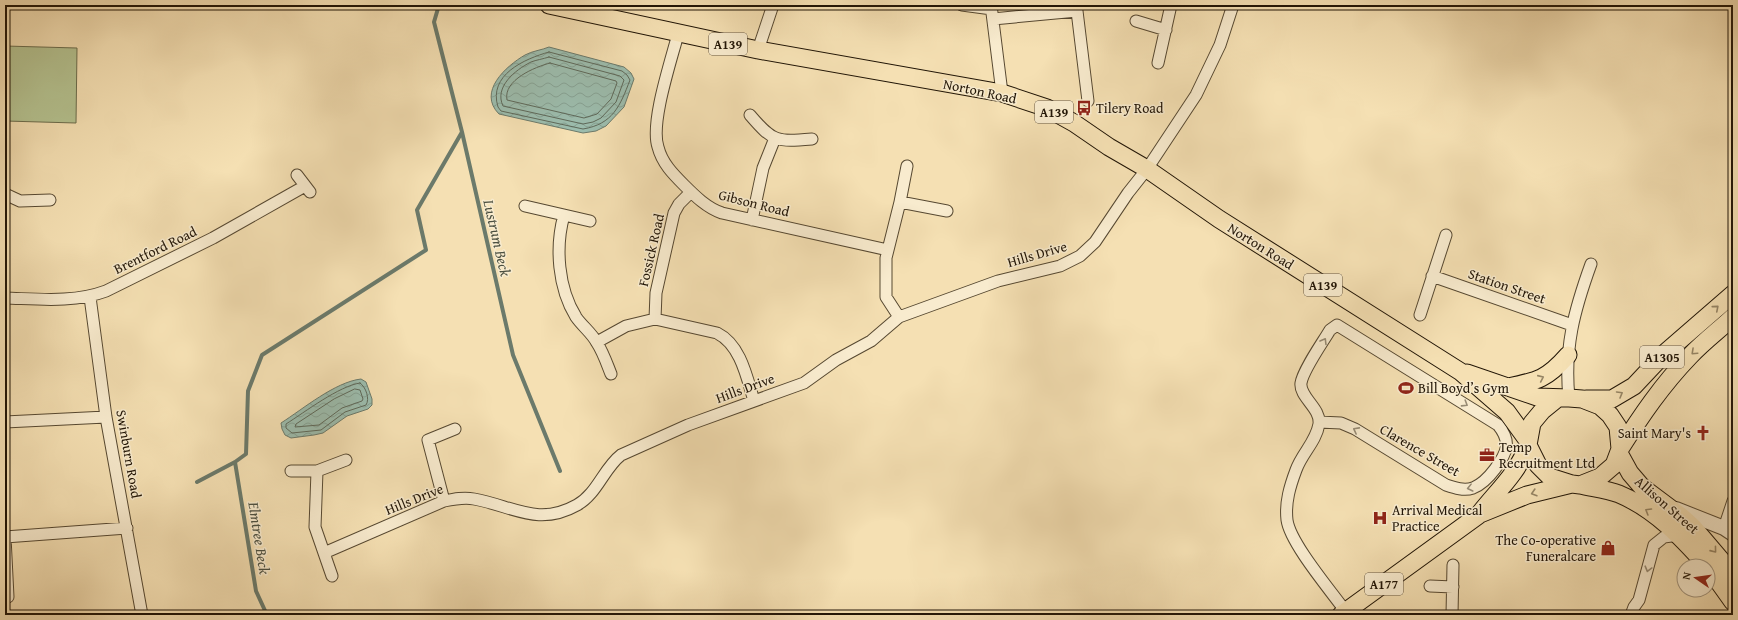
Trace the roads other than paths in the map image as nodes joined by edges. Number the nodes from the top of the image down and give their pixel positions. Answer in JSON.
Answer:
{"nodes":[{"id":1,"x":549,"y":5,"type":"edge"},
{"id":2,"x":773,"y":5,"type":"edge"},
{"id":3,"x":962,"y":5,"type":"edge"},
{"id":4,"x":1171,"y":5,"type":"edge"},
{"id":5,"x":1233,"y":5,"type":"edge"},
{"id":6,"x":992,"y":11,"type":"edge"},
{"id":7,"x":1136,"y":21,"type":"dead end"},
{"id":8,"x":1166,"y":30,"type":"junction"},
{"id":9,"x":678,"y":34,"type":"junction"},
{"id":10,"x":758,"y":50,"type":"junction"},
{"id":11,"x":1158,"y":62,"type":"dead end"},
{"id":12,"x":1002,"y":93,"type":"junction"},
{"id":13,"x":1088,"y":101,"type":"dead end"},
{"id":14,"x":750,"y":115,"type":"dead end"},
{"id":15,"x":775,"y":138,"type":"junction"},
{"id":16,"x":812,"y":139,"type":"dead end"},
{"id":17,"x":907,"y":166,"type":"dead end"},
{"id":18,"x":1147,"y":169,"type":"junction"},
{"id":19,"x":297,"y":175,"type":"dead end"},
{"id":20,"x":690,"y":192,"type":"junction"},
{"id":21,"x":5,"y":194,"type":"edge"},
{"id":22,"x":50,"y":200,"type":"dead end"},
{"id":23,"x":900,"y":202,"type":"junction"},
{"id":24,"x":525,"y":206,"type":"dead end"},
{"id":25,"x":947,"y":211,"type":"dead end"},
{"id":26,"x":564,"y":215,"type":"junction"},
{"id":27,"x":752,"y":220,"type":"junction"},
{"id":28,"x":590,"y":221,"type":"dead end"},
{"id":29,"x":1446,"y":235,"type":"dead end"},
{"id":30,"x":888,"y":250,"type":"junction"},
{"id":31,"x":1591,"y":264,"type":"dead end"},
{"id":32,"x":1432,"y":276,"type":"junction"},
{"id":33,"x":1733,"y":294,"type":"edge"},
{"id":34,"x":90,"y":297,"type":"junction"},
{"id":35,"x":5,"y":298,"type":"edge"},
{"id":36,"x":1420,"y":315,"type":"dead end"},
{"id":37,"x":899,"y":317,"type":"junction"},
{"id":38,"x":1733,"y":317,"type":"edge"},
{"id":39,"x":655,"y":319,"type":"junction"},
{"id":40,"x":1572,"y":325,"type":"junction"},
{"id":41,"x":597,"y":342,"type":"junction"},
{"id":42,"x":1568,"y":355,"type":"junction"},
{"id":43,"x":1461,"y":372,"type":"junction"},
{"id":44,"x":611,"y":374,"type":"dead end"},
{"id":45,"x":1507,"y":387,"type":"junction"},
{"id":46,"x":1570,"y":398,"type":"junction"},
{"id":47,"x":754,"y":401,"type":"junction"},
{"id":48,"x":106,"y":417,"type":"junction"},
{"id":49,"x":5,"y":422,"type":"edge"},
{"id":50,"x":1319,"y":422,"type":"junction"},
{"id":51,"x":455,"y":429,"type":"dead end"},
{"id":52,"x":1528,"y":443,"type":"junction"},
{"id":53,"x":1619,"y":451,"type":"junction"},
{"id":54,"x":346,"y":460,"type":"dead end"},
{"id":55,"x":291,"y":471,"type":"dead end"},
{"id":56,"x":317,"y":471,"type":"junction"},
{"id":57,"x":1576,"y":484,"type":"junction"},
{"id":58,"x":444,"y":501,"type":"junction"},
{"id":59,"x":1733,"y":501,"type":"edge"},
{"id":60,"x":1665,"y":504,"type":"junction"},
{"id":61,"x":1480,"y":514,"type":"junction"},
{"id":62,"x":127,"y":528,"type":"junction"},
{"id":63,"x":1729,"y":531,"type":"edge"},
{"id":64,"x":1679,"y":535,"type":"junction"},
{"id":65,"x":5,"y":537,"type":"edge"},
{"id":66,"x":324,"y":553,"type":"junction"},
{"id":67,"x":1699,"y":558,"type":"edge"},
{"id":68,"x":1453,"y":565,"type":"dead end"},
{"id":69,"x":1733,"y":574,"type":"edge"},
{"id":70,"x":332,"y":576,"type":"dead end"},
{"id":71,"x":1716,"y":576,"type":"edge"},
{"id":72,"x":1430,"y":586,"type":"dead end"},
{"id":73,"x":1453,"y":587,"type":"junction"},
{"id":74,"x":1730,"y":590,"type":"edge"},
{"id":75,"x":8,"y":597,"type":"dead end"},
{"id":76,"x":1343,"y":613,"type":"edge"},
{"id":77,"x":142,"y":615,"type":"edge"},
{"id":78,"x":1452,"y":615,"type":"edge"},
{"id":79,"x":1631,"y":615,"type":"edge"}],
"edges":[{"from":1,"to":9,"type":"main road","name":"Norton Road","number":"A139"},
{"from":2,"to":10,"type":"street"},
{"from":3,"to":6,"type":"street"},
{"from":4,"to":8,"type":"street"},
{"from":5,"to":18,"type":"street","name":"Hills Drive"},
{"from":6,"to":12,"type":"street"},
{"from":6,"to":13,"type":"street"},
{"from":7,"to":8,"type":"street"},
{"from":8,"to":11,"type":"street"},
{"from":9,"to":10,"type":"main road","name":"Norton Road","number":"A139"},
{"from":9,"to":20,"type":"street","name":"Gibson Road"},
{"from":10,"to":12,"type":"main road","name":"Norton Road","number":"A139"},
{"from":12,"to":18,"type":"main road","name":"Norton Road","number":"A139"},
{"from":14,"to":15,"type":"street"},
{"from":15,"to":16,"type":"street"},
{"from":15,"to":27,"type":"street"},
{"from":17,"to":23,"type":"street"},
{"from":18,"to":37,"type":"street","name":"Hills Drive"},
{"from":18,"to":43,"type":"main road","name":"Norton Road","number":"A139"},
{"from":19,"to":34,"type":"street","name":"Brentford Road"},
{"from":20,"to":27,"type":"street","name":"Gibson Road"},
{"from":20,"to":39,"type":"street","name":"Fossick Road"},
{"from":21,"to":22,"type":"street"},
{"from":23,"to":25,"type":"street"},
{"from":23,"to":30,"type":"street"},
{"from":24,"to":26,"type":"street"},
{"from":26,"to":28,"type":"street"},
{"from":26,"to":41,"type":"street"},
{"from":27,"to":30,"type":"street","name":"Gibson Road"},
{"from":29,"to":32,"type":"street"},
{"from":30,"to":37,"type":"street"},
{"from":31,"to":40,"type":"street"},
{"from":32,"to":36,"type":"street"},
{"from":32,"to":40,"type":"street","name":"Station Street"},
{"from":46,"to":33,"type":"main road","number":"A1305","one_way":true},
{"from":34,"to":35,"type":"street","name":"Brentford Road"},
{"from":34,"to":48,"type":"street","name":"Swinburn Road"},
{"from":37,"to":47,"type":"street","name":"Hills Drive"},
{"from":38,"to":53,"type":"main road","number":"A1305","one_way":true},
{"from":39,"to":41,"type":"street"},
{"from":39,"to":47,"type":"street"},
{"from":40,"to":42,"type":"street"},
{"from":41,"to":44,"type":"street"},
{"from":45,"to":42,"type":"main road","one_way":true},
{"from":42,"to":46,"type":"street"},
{"from":43,"to":45,"type":"main road","name":"Norton Road","number":"A139"},
{"from":43,"to":52,"type":"main road","name":"Norton Road","number":"A139"},
{"from":45,"to":46,"type":"main road","name":"Norton Road","number":"A139"},
{"from":46,"to":52,"type":"main road"},
{"from":46,"to":53,"type":"main road","name":"Norton Road","number":"A139"},
{"from":47,"to":58,"type":"street","name":"Hills Drive"},
{"from":48,"to":49,"type":"street"},
{"from":48,"to":62,"type":"street","name":"Swinburn Road"},
{"from":50,"to":50,"type":"street","name":"Clarence Street","one_way":true},
{"from":50,"to":76,"type":"street"},
{"from":51,"to":58,"type":"street"},
{"from":52,"to":57,"type":"main road","name":"Norton Road","number":"A139"},
{"from":52,"to":61,"type":"main road","number":"A177"},
{"from":53,"to":57,"type":"main road"},
{"from":53,"to":60,"type":"main road","name":"Allison Street"},
{"from":54,"to":56,"type":"street"},
{"from":55,"to":56,"type":"street"},
{"from":56,"to":66,"type":"street"},
{"from":57,"to":61,"type":"main road","number":"A177","one_way":true},
{"from":64,"to":57,"type":"main road","name":"Allison Street","one_way":true},
{"from":58,"to":66,"type":"street","name":"Hills Drive"},
{"from":59,"to":63,"type":"street"},
{"from":60,"to":63,"type":"street"},
{"from":60,"to":69,"type":"main road","name":"Allison Street","one_way":true},
{"from":61,"to":76,"type":"main road","number":"A177"},
{"from":62,"to":65,"type":"street"},
{"from":62,"to":77,"type":"street","name":"Swinburn Road"},
{"from":64,"to":67,"type":"main road","name":"Allison Street"},
{"from":64,"to":79,"type":"street","one_way":true},
{"from":65,"to":75,"type":"street"},
{"from":66,"to":70,"type":"street"},
{"from":68,"to":73,"type":"street"},
{"from":71,"to":74,"type":"main road","name":"Allison Street"},
{"from":72,"to":73,"type":"street"},
{"from":73,"to":78,"type":"street"}]}
